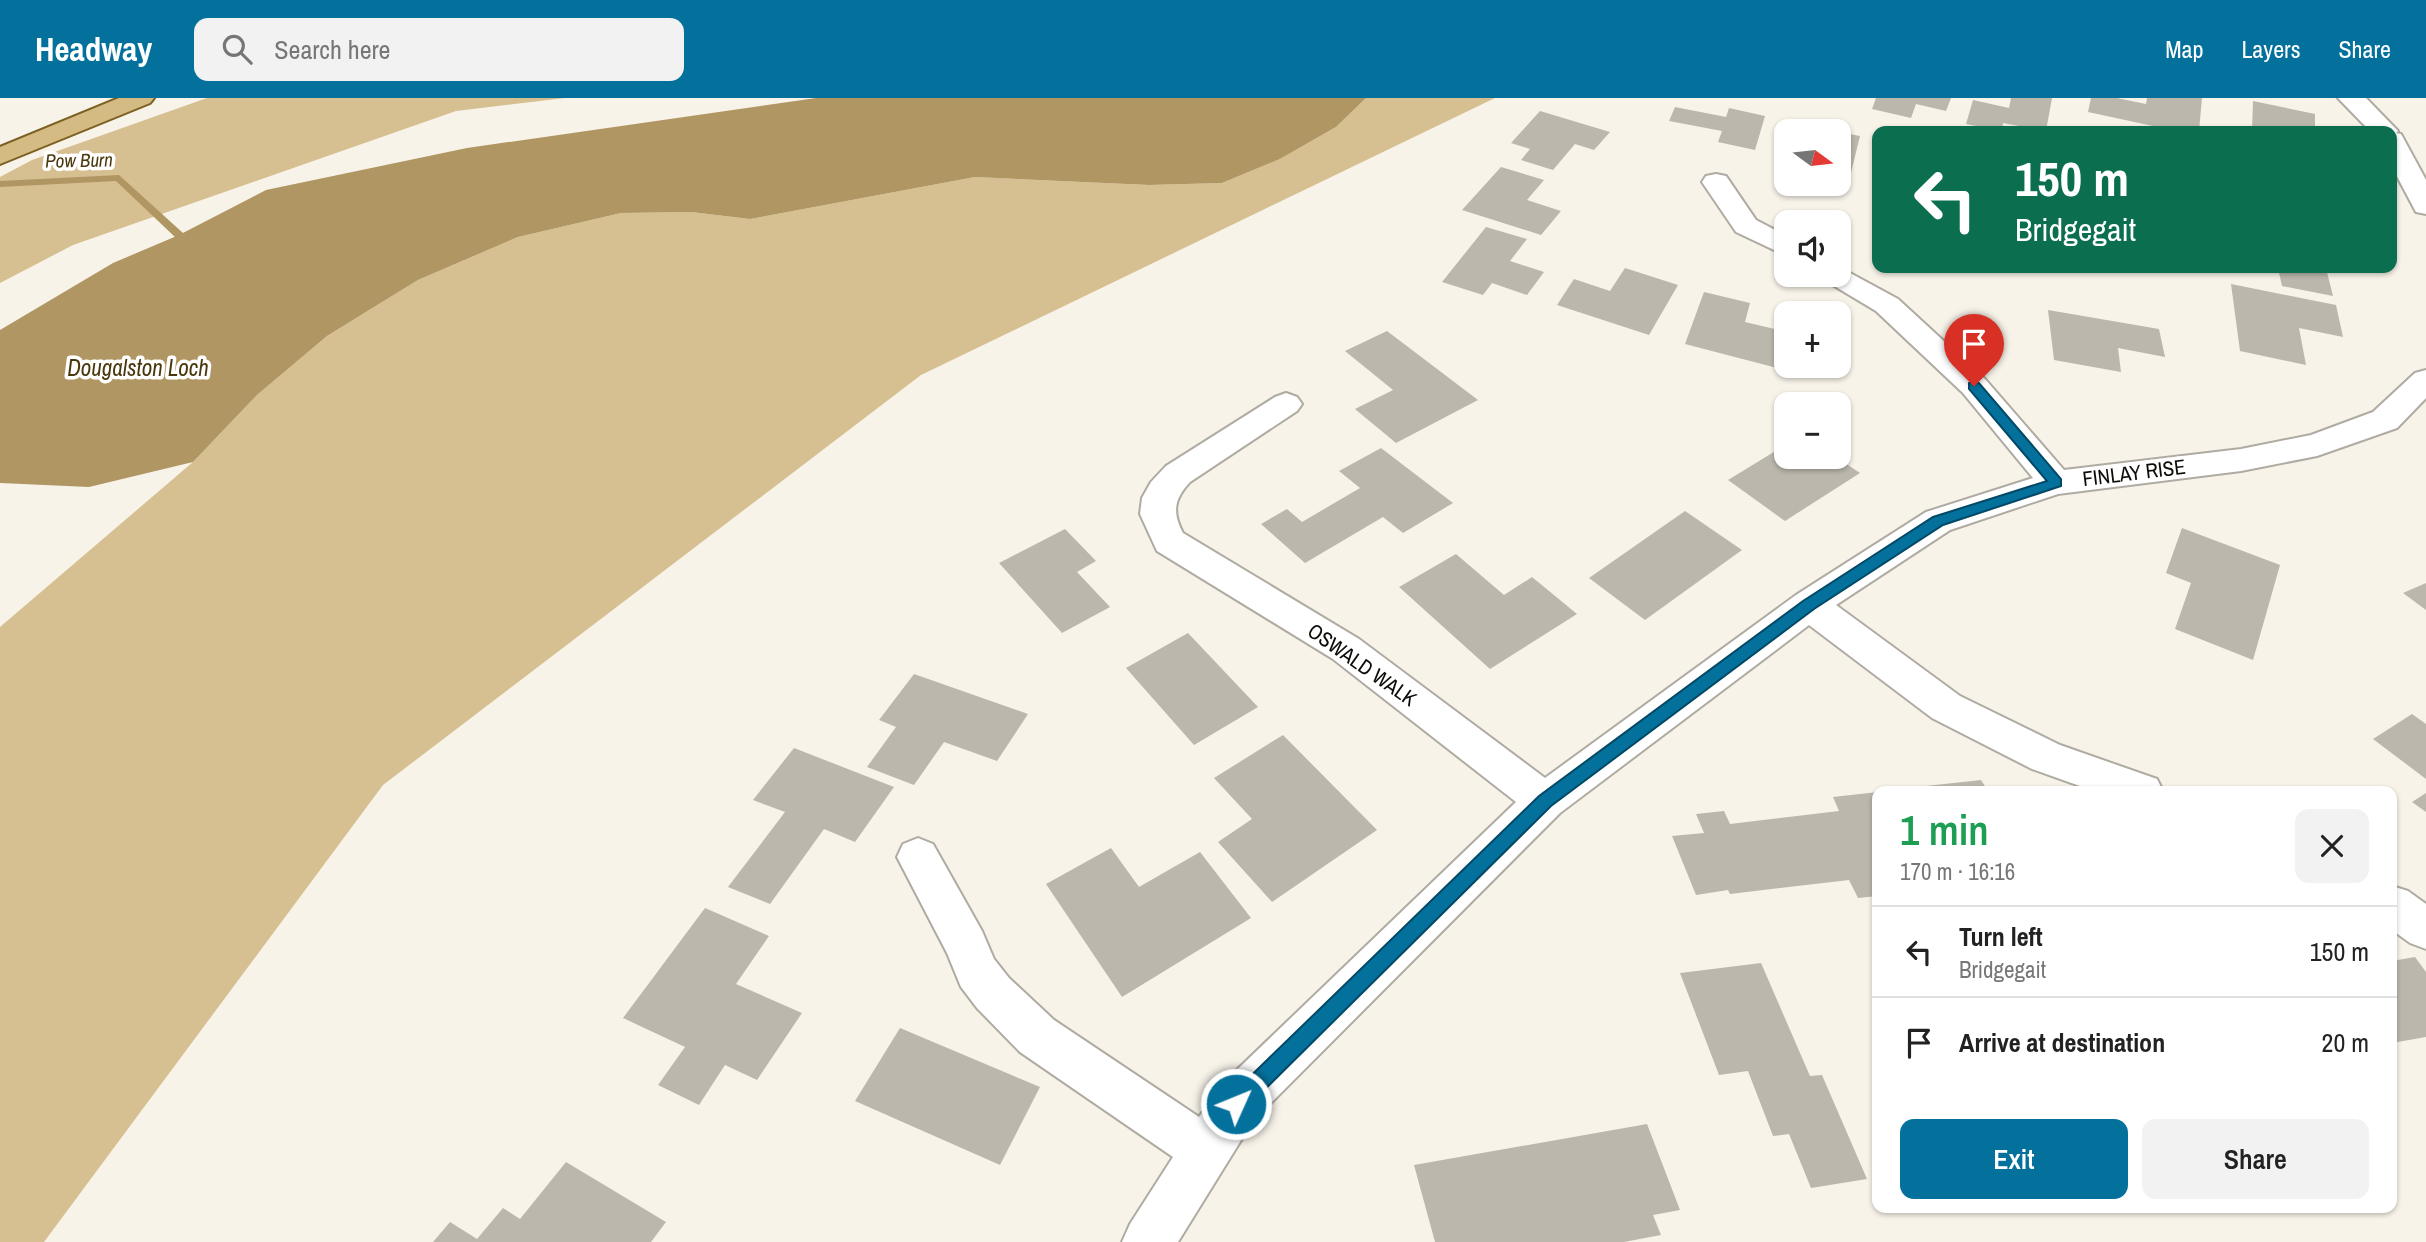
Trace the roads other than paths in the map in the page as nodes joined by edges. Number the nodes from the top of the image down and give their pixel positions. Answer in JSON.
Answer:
{"nodes":[{"id":1,"x":141,"y":98,"type":"edge"},
{"id":2,"x":2351,"y":98,"type":"edge"},
{"id":3,"x":2380,"y":126,"type":"edge"},
{"id":4,"x":2397,"y":151,"type":"edge"},
{"id":5,"x":0,"y":156,"type":"edge"},
{"id":6,"x":1716,"y":182,"type":"dead end"},
{"id":7,"x":2426,"y":206,"type":"edge"},
{"id":8,"x":1774,"y":240,"type":"edge"},
{"id":9,"x":1851,"y":284,"type":"edge"},
{"id":10,"x":2426,"y":380,"type":"edge"},
{"id":11,"x":1286,"y":404,"type":"dead end"},
{"id":12,"x":2056,"y":483,"type":"junction"},
{"id":13,"x":1809,"y":605,"type":"junction"},
{"id":14,"x":2128,"y":786,"type":"edge"},
{"id":15,"x":1545,"y":801,"type":"junction"},
{"id":16,"x":918,"y":857,"type":"dead end"},
{"id":17,"x":2397,"y":909,"type":"edge"},
{"id":18,"x":2426,"y":929,"type":"edge"},
{"id":19,"x":1207,"y":1151,"type":"junction"},
{"id":20,"x":1148,"y":1242,"type":"edge"}],
"edges":[{"from":1,"to":5,"type":"main road"},
{"from":2,"to":3,"type":"street"},
{"from":4,"to":7,"type":"street"},
{"from":6,"to":8,"type":"street"},
{"from":9,"to":12,"type":"street"},
{"from":10,"to":12,"type":"street","name":"FINLAY RISE"},
{"from":11,"to":15,"type":"street","name":"OSWALD WALK"},
{"from":12,"to":13,"type":"street","name":"FINLAY RISE"},
{"from":13,"to":14,"type":"street"},
{"from":13,"to":15,"type":"street","name":"FINLAY RISE"},
{"from":15,"to":19,"type":"street","name":"FINLAY RISE"},
{"from":16,"to":19,"type":"street"},
{"from":17,"to":18,"type":"street"},
{"from":19,"to":20,"type":"street","name":"FINLAY RISE"}]}
